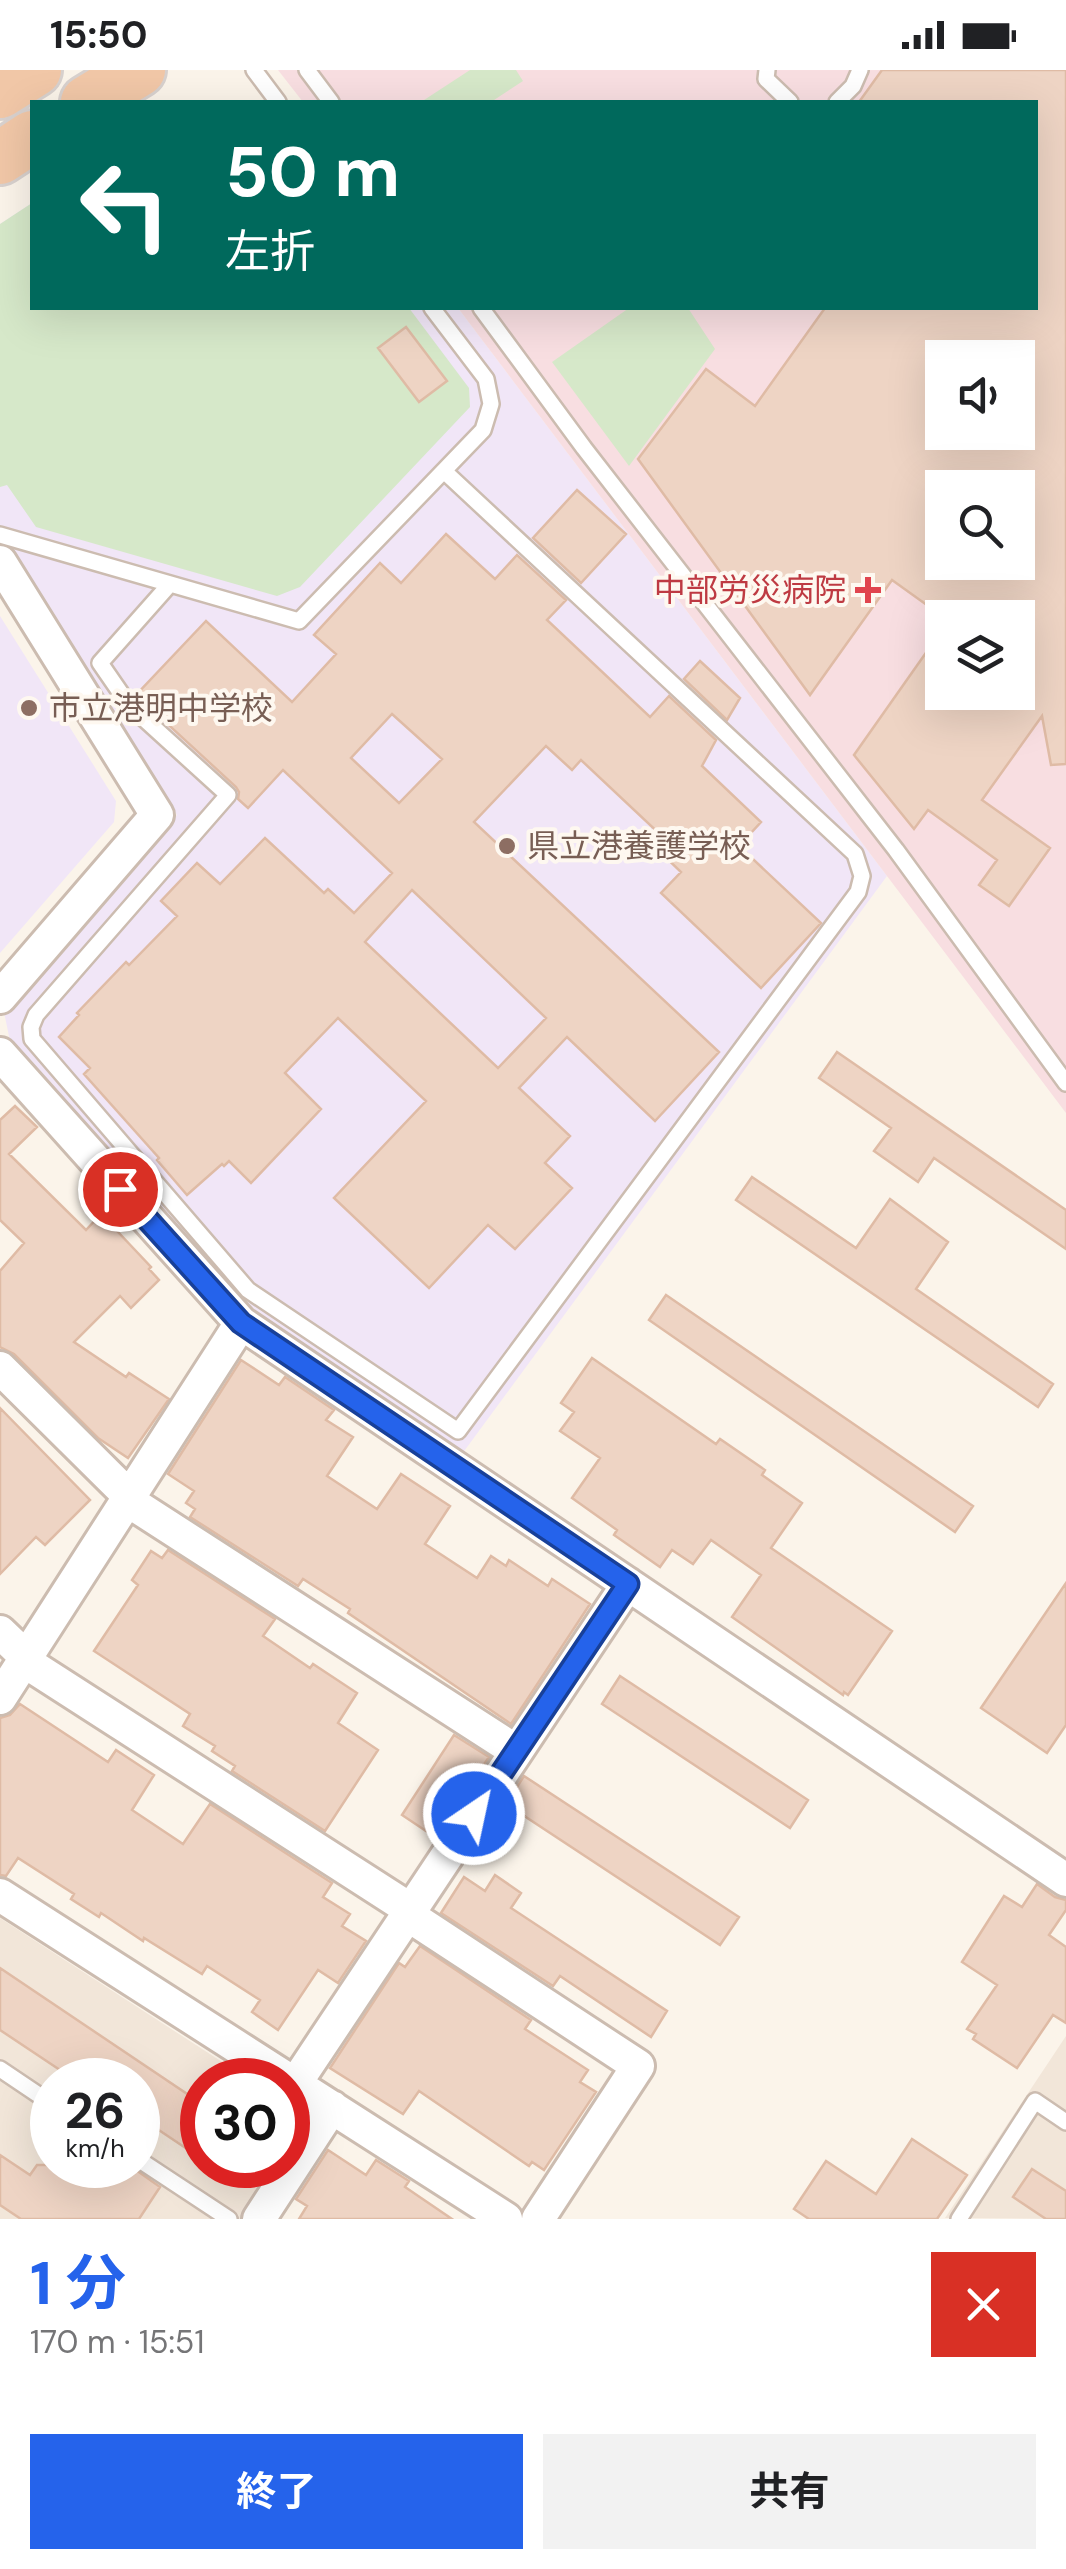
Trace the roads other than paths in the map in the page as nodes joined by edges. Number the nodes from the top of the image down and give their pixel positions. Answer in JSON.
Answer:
{"nodes":[{"id":1,"x":34,"y":70,"type":"edge"},
{"id":2,"x":139,"y":70,"type":"edge"},
{"id":3,"x":254,"y":70,"type":"edge"},
{"id":4,"x":308,"y":70,"type":"edge"},
{"id":5,"x":768,"y":70,"type":"edge"},
{"id":6,"x":860,"y":70,"type":"edge"},
{"id":7,"x":0,"y":92,"type":"edge"},
{"id":8,"x":90,"y":100,"type":"edge"},
{"id":9,"x":276,"y":100,"type":"edge"},
{"id":10,"x":330,"y":100,"type":"edge"},
{"id":11,"x":788,"y":100,"type":"edge"},
{"id":12,"x":839,"y":100,"type":"edge"},
{"id":13,"x":30,"y":138,"type":"edge"},
{"id":14,"x":0,"y":158,"type":"edge"},
{"id":15,"x":434,"y":310,"type":"edge"},
{"id":16,"x":483,"y":310,"type":"edge"},
{"id":17,"x":444,"y":471,"type":"junction"},
{"id":18,"x":0,"y":535,"type":"edge"},
{"id":19,"x":0,"y":562,"type":"edge"},
{"id":20,"x":170,"y":584,"type":"junction"},
{"id":21,"x":0,"y":998,"type":"edge"},
{"id":22,"x":0,"y":1054,"type":"edge"},
{"id":23,"x":1066,"y":1083,"type":"edge"},
{"id":24,"x":241,"y":1323,"type":"junction"},
{"id":25,"x":0,"y":1368,"type":"edge"},
{"id":26,"x":128,"y":1498,"type":"junction"},
{"id":27,"x":628,"y":1584,"type":"junction"},
{"id":28,"x":0,"y":1632,"type":"edge"},
{"id":29,"x":25,"y":1659,"type":"junction"},
{"id":30,"x":0,"y":1698,"type":"edge"},
{"id":31,"x":516,"y":1751,"type":"junction"},
{"id":32,"x":1066,"y":1880,"type":"edge"},
{"id":33,"x":0,"y":1895,"type":"edge"},
{"id":34,"x":409,"y":1912,"type":"junction"},
{"id":35,"x":255,"y":2058,"type":"edge"},
{"id":36,"x":310,"y":2063,"type":"edge"},
{"id":37,"x":0,"y":2070,"type":"edge"},
{"id":38,"x":30,"y":2090,"type":"edge"},
{"id":39,"x":310,"y":2093,"type":"edge"},
{"id":40,"x":332,"y":2107,"type":"junction"},
{"id":41,"x":1066,"y":2122,"type":"edge"},
{"id":42,"x":160,"y":2174,"type":"edge"},
{"id":43,"x":229,"y":2219,"type":"edge"},
{"id":44,"x":259,"y":2219,"type":"edge"},
{"id":45,"x":506,"y":2219,"type":"edge"},
{"id":46,"x":538,"y":2219,"type":"edge"},
{"id":47,"x":960,"y":2219,"type":"edge"}],
"edges":[{"from":1,"to":7,"type":"highway"},
{"from":2,"to":8,"type":"highway"},
{"from":3,"to":9,"type":"lane"},
{"from":4,"to":10,"type":"lane"},
{"from":5,"to":11,"type":"lane"},
{"from":6,"to":12,"type":"lane"},
{"from":13,"to":14,"type":"highway"},
{"from":15,"to":17,"type":"lane"},
{"from":16,"to":23,"type":"lane"},
{"from":17,"to":20,"type":"lane"},
{"from":17,"to":20,"type":"lane"},
{"from":18,"to":20,"type":"lane"},
{"from":19,"to":21,"type":"street"},
{"from":22,"to":24,"type":"street"},
{"from":24,"to":26,"type":"street"},
{"from":24,"to":27,"type":"street"},
{"from":25,"to":26,"type":"street"},
{"from":26,"to":29,"type":"street"},
{"from":26,"to":31,"type":"street"},
{"from":27,"to":31,"type":"street"},
{"from":27,"to":32,"type":"street"},
{"from":28,"to":29,"type":"street"},
{"from":29,"to":30,"type":"street"},
{"from":29,"to":34,"type":"street"},
{"from":31,"to":34,"type":"street"},
{"from":33,"to":35,"type":"street"},
{"from":34,"to":36,"type":"street"},
{"from":34,"to":46,"type":"street"},
{"from":37,"to":38,"type":"lane"},
{"from":39,"to":40,"type":"street"},
{"from":40,"to":44,"type":"street"},
{"from":40,"to":45,"type":"street"},
{"from":41,"to":47,"type":"lane"},
{"from":42,"to":43,"type":"lane"}]}
